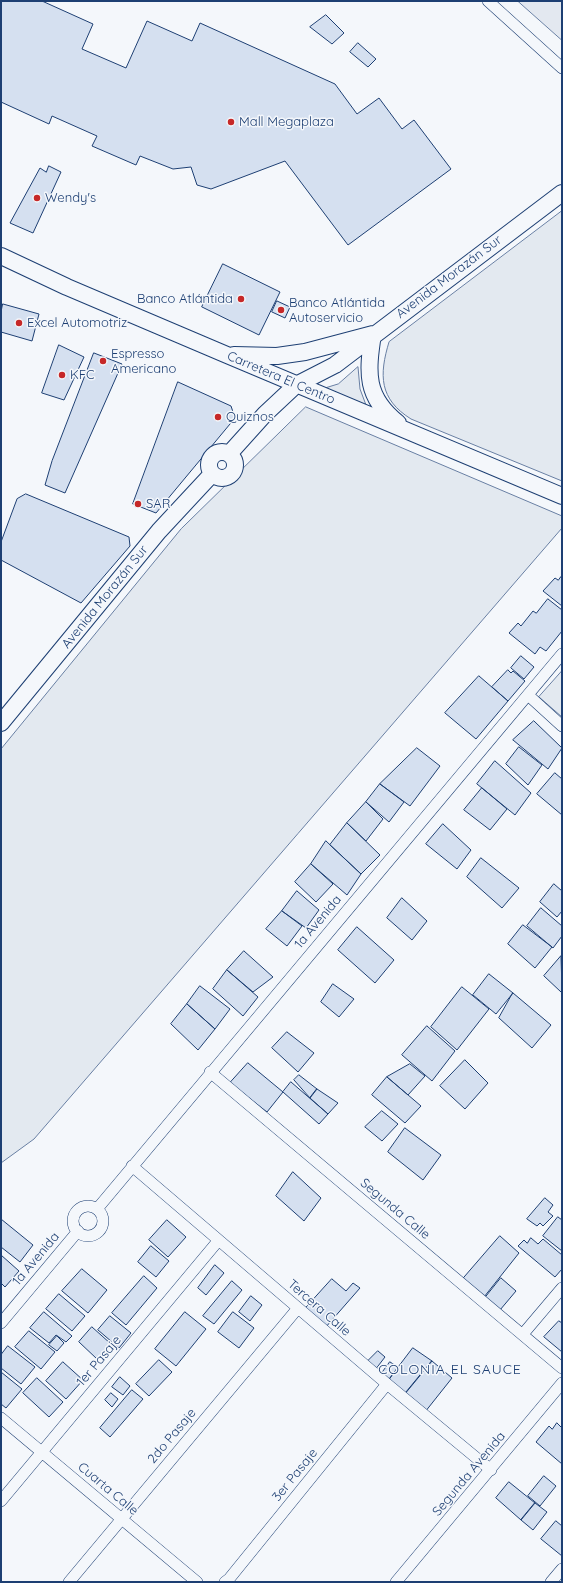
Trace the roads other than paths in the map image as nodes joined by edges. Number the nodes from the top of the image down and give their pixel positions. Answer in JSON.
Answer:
{"nodes":[{"id":1,"x":488,"y":1,"type":"edge"},
{"id":2,"x":562,"y":68,"type":"edge"},
{"id":3,"x":562,"y":193,"type":"edge"},
{"id":4,"x":1,"y":256,"type":"edge"},
{"id":5,"x":373,"y":334,"type":"junction"},
{"id":6,"x":226,"y":356,"type":"junction"},
{"id":7,"x":296,"y":384,"type":"junction"},
{"id":8,"x":412,"y":434,"type":"junction"},
{"id":9,"x":562,"y":496,"type":"edge"},
{"id":10,"x":562,"y":654,"type":"edge"},
{"id":11,"x":528,"y":695,"type":"junction"},
{"id":12,"x":1,"y":724,"type":"edge"},
{"id":13,"x":562,"y":726,"type":"edge"},
{"id":14,"x":210,"y":1072,"type":"junction"},
{"id":15,"x":132,"y":1166,"type":"junction"},
{"id":16,"x":97,"y":1209,"type":"junction"},
{"id":17,"x":78,"y":1231,"type":"junction"},
{"id":18,"x":218,"y":1241,"type":"junction"},
{"id":19,"x":562,"y":1288,"type":"edge"},
{"id":20,"x":298,"y":1308,"type":"junction"},
{"id":21,"x":1,"y":1323,"type":"edge"},
{"id":22,"x":523,"y":1334,"type":"junction"},
{"id":23,"x":562,"y":1368,"type":"edge"},
{"id":24,"x":562,"y":1383,"type":"edge"},
{"id":25,"x":386,"y":1384,"type":"junction"},
{"id":26,"x":1,"y":1418,"type":"edge"},
{"id":27,"x":41,"y":1452,"type":"junction"},
{"id":28,"x":491,"y":1470,"type":"junction"},
{"id":29,"x":1,"y":1501,"type":"edge"},
{"id":30,"x":121,"y":1518,"type":"junction"},
{"id":31,"x":562,"y":1569,"type":"edge"},
{"id":32,"x":69,"y":1582,"type":"edge"},
{"id":33,"x":196,"y":1582,"type":"edge"},
{"id":34,"x":224,"y":1582,"type":"edge"},
{"id":35,"x":396,"y":1582,"type":"edge"},
{"id":36,"x":551,"y":1582,"type":"edge"}],
"edges":[{"from":1,"to":2,"type":"street"},
{"from":3,"to":5,"type":"main road","name":"Avenida Morazán Sur"},
{"from":4,"to":6,"type":"main road","name":"Carretera El Centro"},
{"from":5,"to":6,"type":"main road"},
{"from":5,"to":7,"type":"main road","name":"Avenida Morazán Sur"},
{"from":5,"to":8,"type":"main road"},
{"from":6,"to":7,"type":"main road","name":"Carretera El Centro"},
{"from":7,"to":8,"type":"main road","name":"Carretera El Centro"},
{"from":7,"to":12,"type":"main road","name":"Avenida Morazán Sur"},
{"from":8,"to":9,"type":"main road","name":"Carretera El Centro"},
{"from":10,"to":11,"type":"street","name":"1a Avenida"},
{"from":11,"to":13,"type":"street"},
{"from":11,"to":14,"type":"street","name":"1a Avenida"},
{"from":14,"to":15,"type":"street","name":"1a Avenida"},
{"from":14,"to":22,"type":"street","name":"Segunda Calle"},
{"from":15,"to":16,"type":"street","name":"1a Avenida"},
{"from":15,"to":18,"type":"street","name":"Tercera Calle"},
{"from":16,"to":17,"type":"street","name":"1a Avenida"},
{"from":16,"to":17,"type":"street","name":"1a Avenida"},
{"from":17,"to":21,"type":"street","name":"1a Avenida"},
{"from":18,"to":20,"type":"street","name":"Tercera Calle"},
{"from":18,"to":27,"type":"street","name":"1er Pasaje"},
{"from":19,"to":22,"type":"street"},
{"from":20,"to":25,"type":"street","name":"Tercera Calle"},
{"from":20,"to":30,"type":"street","name":"2do Pasaje"},
{"from":22,"to":23,"type":"street","name":"Segunda Calle"},
{"from":24,"to":28,"type":"street","name":"Segunda Avenida"},
{"from":25,"to":28,"type":"street","name":"Tercera Calle"},
{"from":25,"to":34,"type":"street","name":"3er Pasaje"},
{"from":26,"to":27,"type":"street","name":"Cuarta Calle"},
{"from":27,"to":29,"type":"street","name":"1er Pasaje"},
{"from":27,"to":30,"type":"street","name":"Cuarta Calle"},
{"from":28,"to":35,"type":"street","name":"Segunda Avenida"},
{"from":30,"to":32,"type":"street","name":"2do Pasaje"},
{"from":30,"to":33,"type":"street","name":"Cuarta Calle"},
{"from":31,"to":36,"type":"street"}]}
